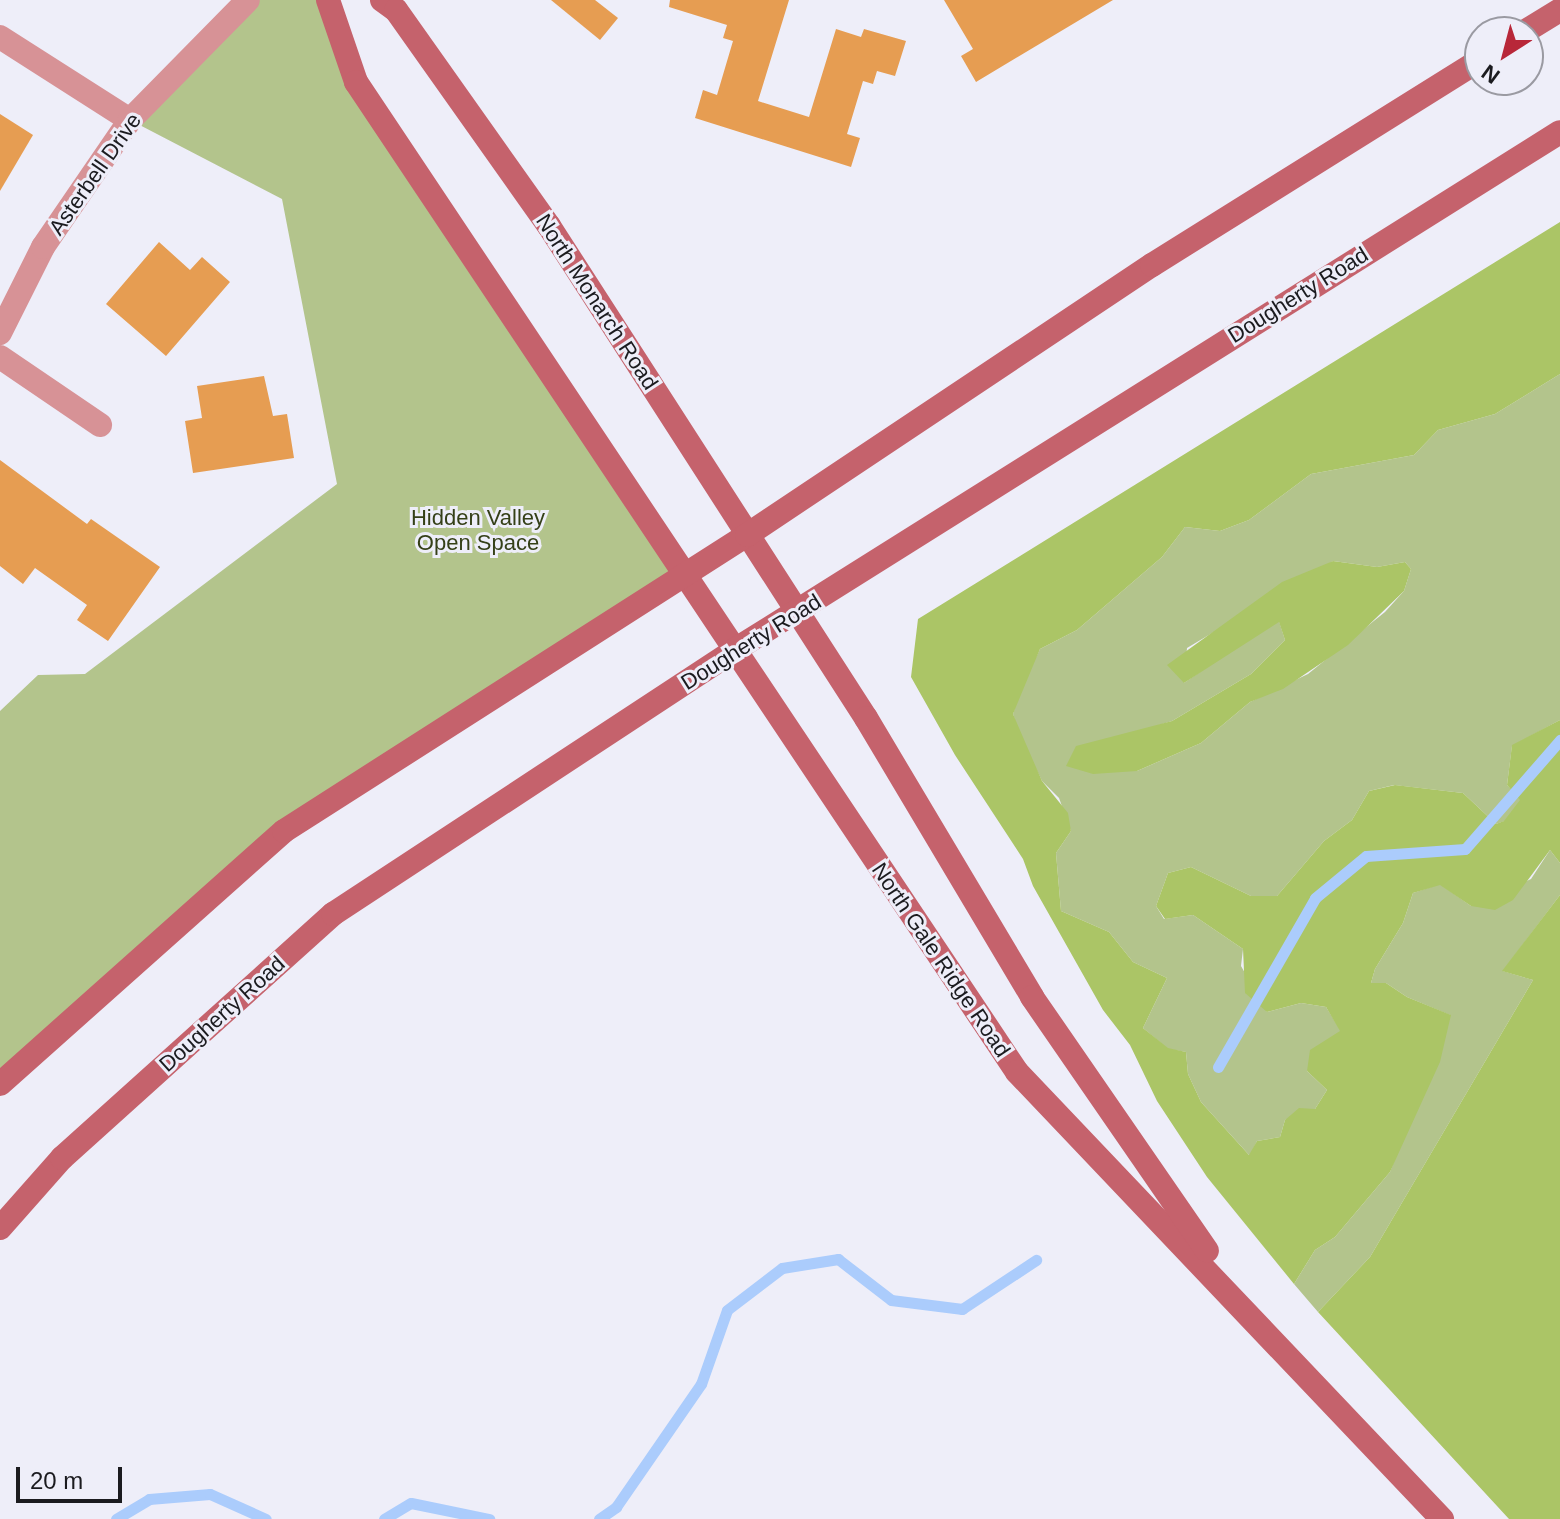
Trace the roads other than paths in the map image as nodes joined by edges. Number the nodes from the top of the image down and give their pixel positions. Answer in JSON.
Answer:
{"nodes":[{"id":1,"x":248,"y":0,"type":"edge"},
{"id":2,"x":328,"y":0,"type":"edge"},
{"id":3,"x":382,"y":0,"type":"edge"},
{"id":4,"x":0,"y":37,"type":"edge"},
{"id":5,"x":1464,"y":70,"type":"edge"},
{"id":6,"x":130,"y":120,"type":"junction"},
{"id":7,"x":1560,"y":132,"type":"edge"},
{"id":8,"x":0,"y":333,"type":"edge"},
{"id":9,"x":0,"y":357,"type":"edge"},
{"id":10,"x":100,"y":425,"type":"dead end"},
{"id":11,"x":747,"y":535,"type":"junction"},
{"id":12,"x":687,"y":574,"type":"junction"},
{"id":13,"x":799,"y":613,"type":"junction"},
{"id":14,"x":733,"y":651,"type":"junction"},
{"id":15,"x":0,"y":1084,"type":"edge"},
{"id":16,"x":0,"y":1228,"type":"edge"},
{"id":17,"x":1245,"y":1306,"type":"junction"},
{"id":18,"x":1442,"y":1519,"type":"edge"}],
"edges":[{"from":1,"to":6,"type":"street","name":"Asterbell Drive"},
{"from":2,"to":12,"type":"main road"},
{"from":3,"to":11,"type":"main road","name":"North Monarch Road"},
{"from":4,"to":6,"type":"street"},
{"from":5,"to":11,"type":"main road"},
{"from":6,"to":8,"type":"street","name":"Asterbell Drive"},
{"from":7,"to":13,"type":"main road","name":"Dougherty Road"},
{"from":9,"to":10,"type":"street"},
{"from":11,"to":12,"type":"main road"},
{"from":11,"to":13,"type":"main road","name":"North Monarch Road"},
{"from":12,"to":14,"type":"main road","name":"North Gale Ridge Road"},
{"from":12,"to":15,"type":"main road"},
{"from":13,"to":14,"type":"main road","name":"Dougherty Road"},
{"from":13,"to":17,"type":"main road","name":"North Gale Ridge Road"},
{"from":14,"to":16,"type":"main road","name":"Dougherty Road"},
{"from":14,"to":17,"type":"main road","name":"North Gale Ridge Road"},
{"from":17,"to":18,"type":"main road","name":"North Gale Ridge Road"}]}
